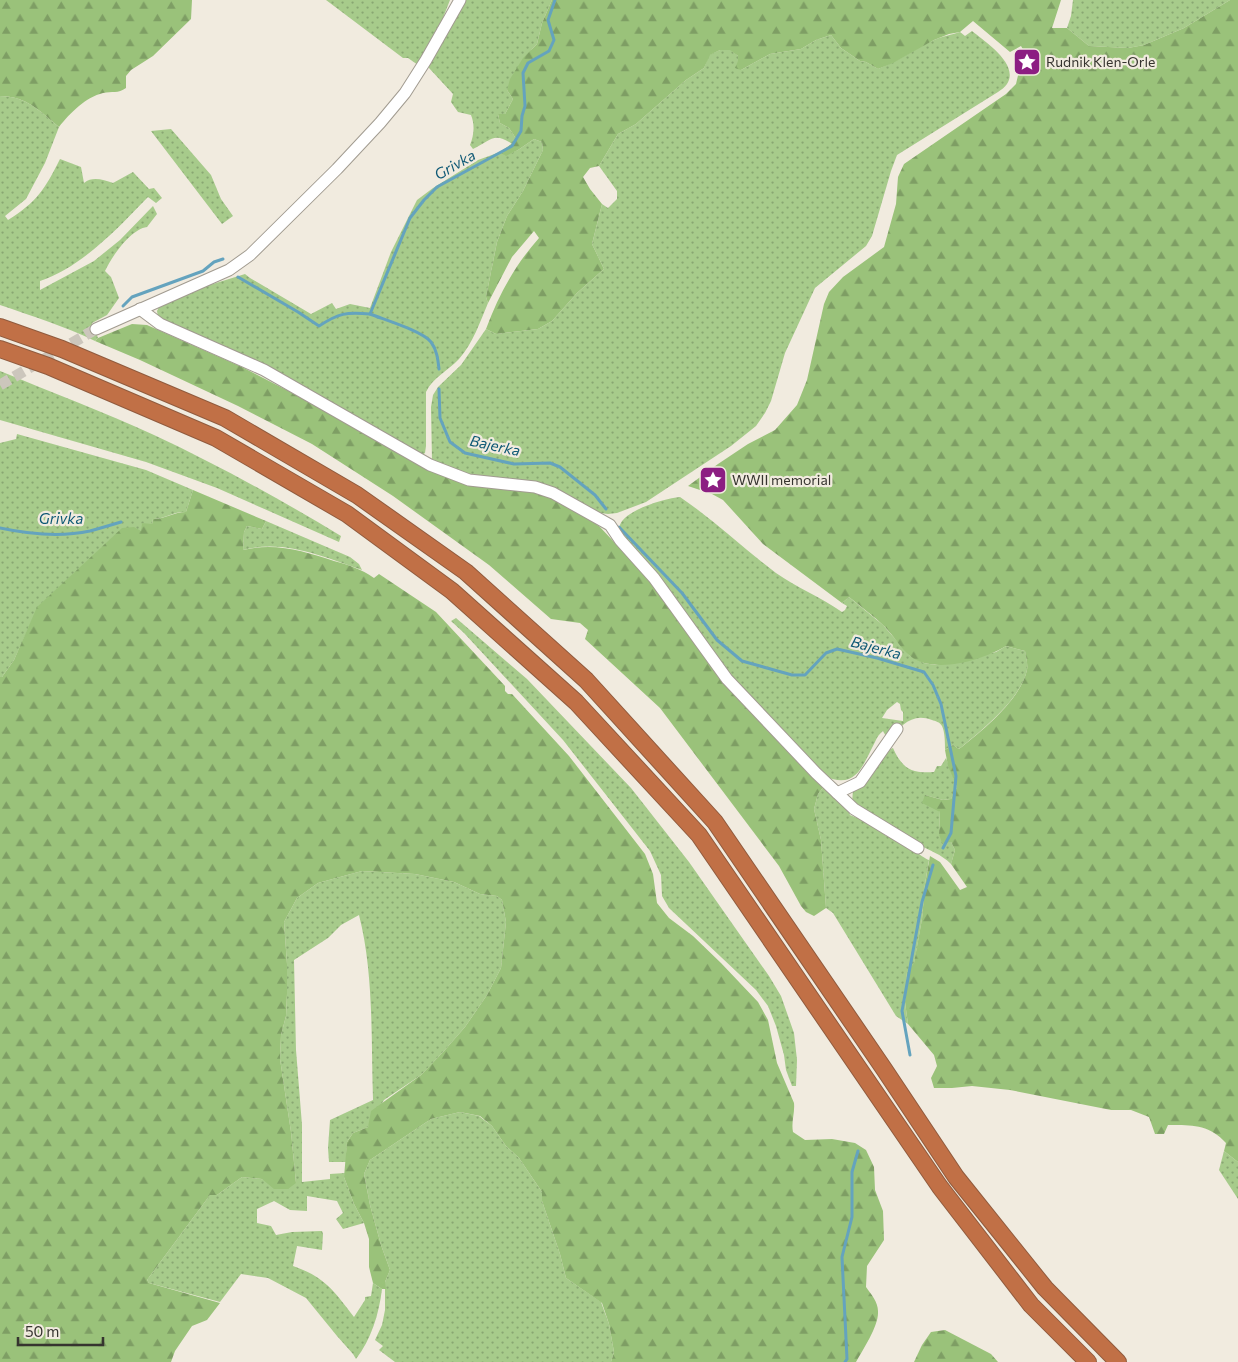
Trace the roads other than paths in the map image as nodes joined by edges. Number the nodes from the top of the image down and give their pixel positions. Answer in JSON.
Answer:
{"nodes":[{"id":1,"x":460,"y":0,"type":"edge"},
{"id":2,"x":140,"y":309,"type":"junction"},
{"id":3,"x":0,"y":327,"type":"edge"},
{"id":4,"x":96,"y":329,"type":"tunnel mouth"},
{"id":5,"x":0,"y":349,"type":"edge"},
{"id":6,"x":897,"y":729,"type":"dead end"},
{"id":7,"x":837,"y":792,"type":"junction"},
{"id":8,"x":918,"y":848,"type":"dead end"},
{"id":9,"x":1088,"y":1362,"type":"edge"},
{"id":10,"x":1118,"y":1362,"type":"edge"}],
"edges":[{"from":1,"to":2,"type":"street"},
{"from":2,"to":4,"type":"street"},
{"from":2,"to":7,"type":"street"},
{"from":3,"to":10,"type":"highway"},
{"from":5,"to":9,"type":"highway"},
{"from":6,"to":7,"type":"street"},
{"from":7,"to":8,"type":"street"}]}
